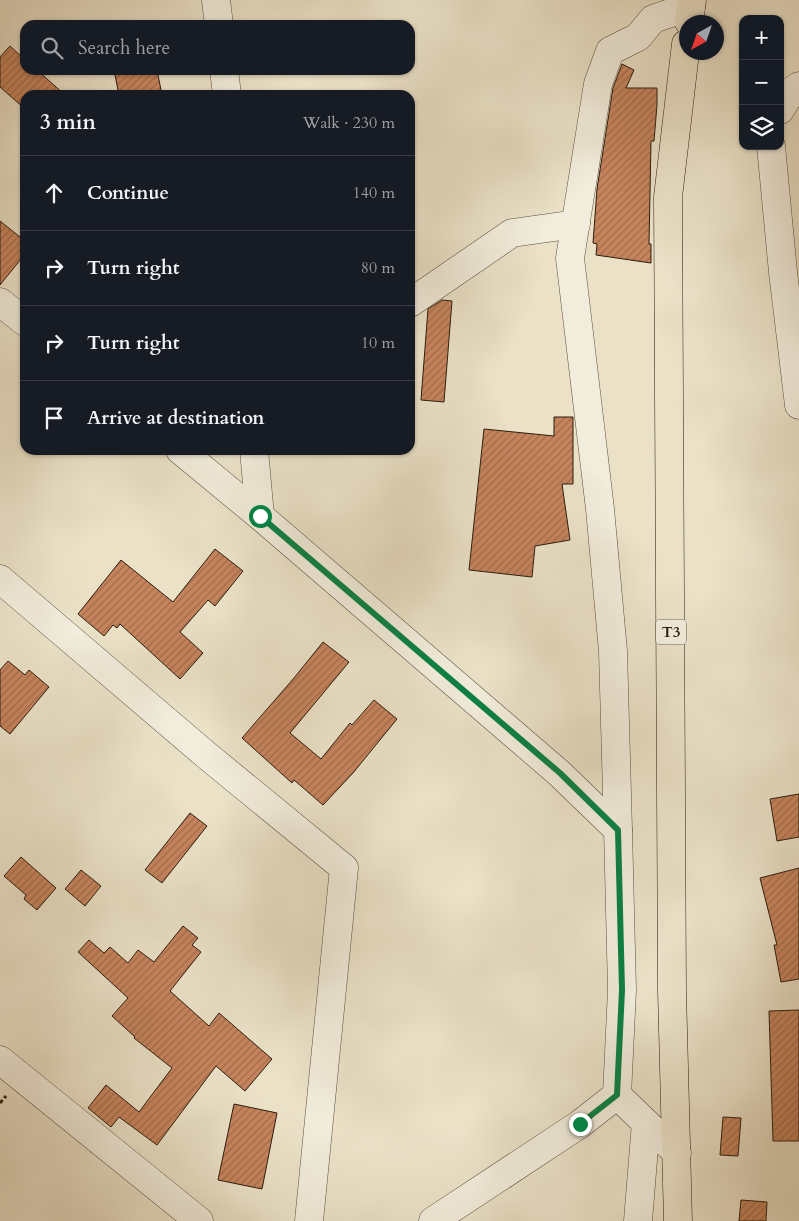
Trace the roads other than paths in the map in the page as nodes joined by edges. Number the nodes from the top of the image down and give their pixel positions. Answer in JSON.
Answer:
{"nodes":[{"id":1,"x":216,"y":0,"type":"edge"},
{"id":2,"x":659,"y":9,"type":"edge"},
{"id":3,"x":691,"y":10,"type":"edge"},
{"id":4,"x":218,"y":20,"type":"edge"},
{"id":5,"x":684,"y":60,"type":"edge"},
{"id":6,"x":225,"y":75,"type":"edge"},
{"id":7,"x":799,"y":86,"type":"edge"},
{"id":8,"x":226,"y":90,"type":"edge"},
{"id":9,"x":783,"y":105,"type":"edge"},
{"id":10,"x":770,"y":150,"type":"edge"},
{"id":11,"x":576,"y":224,"type":"junction"},
{"id":12,"x":415,"y":300,"type":"edge"},
{"id":13,"x":0,"y":302,"type":"edge"},
{"id":14,"x":20,"y":318,"type":"edge"},
{"id":15,"x":799,"y":405,"type":"edge"},
{"id":16,"x":186,"y":455,"type":"edge"},
{"id":17,"x":254,"y":455,"type":"edge"},
{"id":18,"x":260,"y":516,"type":"junction"},
{"id":19,"x":0,"y":579,"type":"edge"},
{"id":20,"x":618,"y":830,"type":"junction"},
{"id":21,"x":0,"y":1060,"type":"edge"},
{"id":22,"x":617,"y":1095,"type":"junction"},
{"id":23,"x":646,"y":1123,"type":"junction"},
{"id":24,"x":677,"y":1153,"type":"junction"},
{"id":25,"x":199,"y":1221,"type":"edge"},
{"id":26,"x":309,"y":1221,"type":"edge"},
{"id":27,"x":433,"y":1221,"type":"edge"},
{"id":28,"x":638,"y":1221,"type":"edge"},
{"id":29,"x":678,"y":1221,"type":"edge"}],
"edges":[{"from":1,"to":4,"type":"street"},
{"from":2,"to":3,"type":"street"},
{"from":2,"to":11,"type":"street"},
{"from":5,"to":24,"type":"highway","number":"T3"},
{"from":6,"to":8,"type":"street"},
{"from":7,"to":9,"type":"street"},
{"from":10,"to":15,"type":"street"},
{"from":11,"to":12,"type":"street"},
{"from":11,"to":20,"type":"street"},
{"from":13,"to":14,"type":"street"},
{"from":16,"to":18,"type":"street"},
{"from":17,"to":18,"type":"street"},
{"from":18,"to":20,"type":"street"},
{"from":19,"to":26,"type":"street"},
{"from":20,"to":22,"type":"street"},
{"from":21,"to":25,"type":"street"},
{"from":22,"to":23,"type":"street"},
{"from":22,"to":27,"type":"street"},
{"from":23,"to":24,"type":"street"},
{"from":23,"to":28,"type":"street"},
{"from":24,"to":29,"type":"highway","number":"T3"}]}
